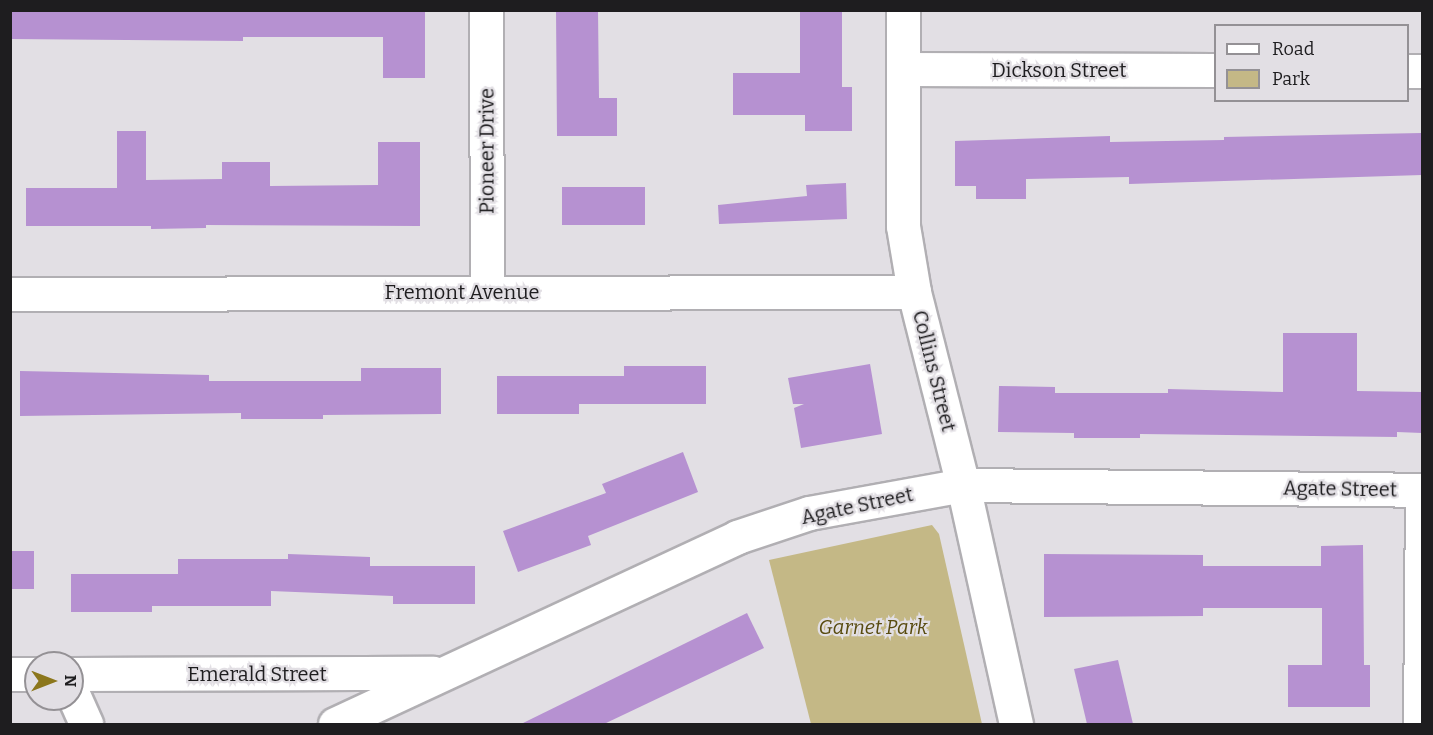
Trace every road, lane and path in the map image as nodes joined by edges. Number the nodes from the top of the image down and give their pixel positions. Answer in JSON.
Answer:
{"nodes":[{"id":1,"x":486,"y":10,"type":"edge"},
{"id":2,"x":903,"y":10,"type":"edge"},
{"id":3,"x":903,"y":69,"type":"junction"},
{"id":4,"x":1214,"y":70,"type":"edge"},
{"id":5,"x":487,"y":291,"type":"junction"},
{"id":6,"x":914,"y":292,"type":"junction"},
{"id":7,"x":10,"y":294,"type":"edge"},
{"id":8,"x":963,"y":484,"type":"junction"},
{"id":9,"x":1422,"y":490,"type":"edge"},
{"id":10,"x":442,"y":673,"type":"junction"},
{"id":11,"x":84,"y":674,"type":"edge"},
{"id":12,"x":334,"y":724,"type":"edge"},
{"id":13,"x":1016,"y":724,"type":"edge"},
{"id":14,"x":1420,"y":724,"type":"edge"}],
"edges":[{"from":1,"to":5,"type":"street","name":"Pioneer Drive"},
{"from":2,"to":3,"type":"street","name":"Collins Street"},
{"from":3,"to":4,"type":"street","name":"Dickson Street"},
{"from":3,"to":6,"type":"street","name":"Collins Street"},
{"from":5,"to":6,"type":"street","name":"Fremont Avenue"},
{"from":5,"to":7,"type":"street","name":"Fremont Avenue"},
{"from":6,"to":8,"type":"street","name":"Collins Street"},
{"from":8,"to":9,"type":"street","name":"Agate Street"},
{"from":8,"to":10,"type":"street","name":"Agate Street"},
{"from":8,"to":13,"type":"street","name":"Collins Street"},
{"from":9,"to":14,"type":"street"},
{"from":10,"to":11,"type":"street","name":"Emerald Street"},
{"from":10,"to":12,"type":"street","name":"Agate Street"}]}
